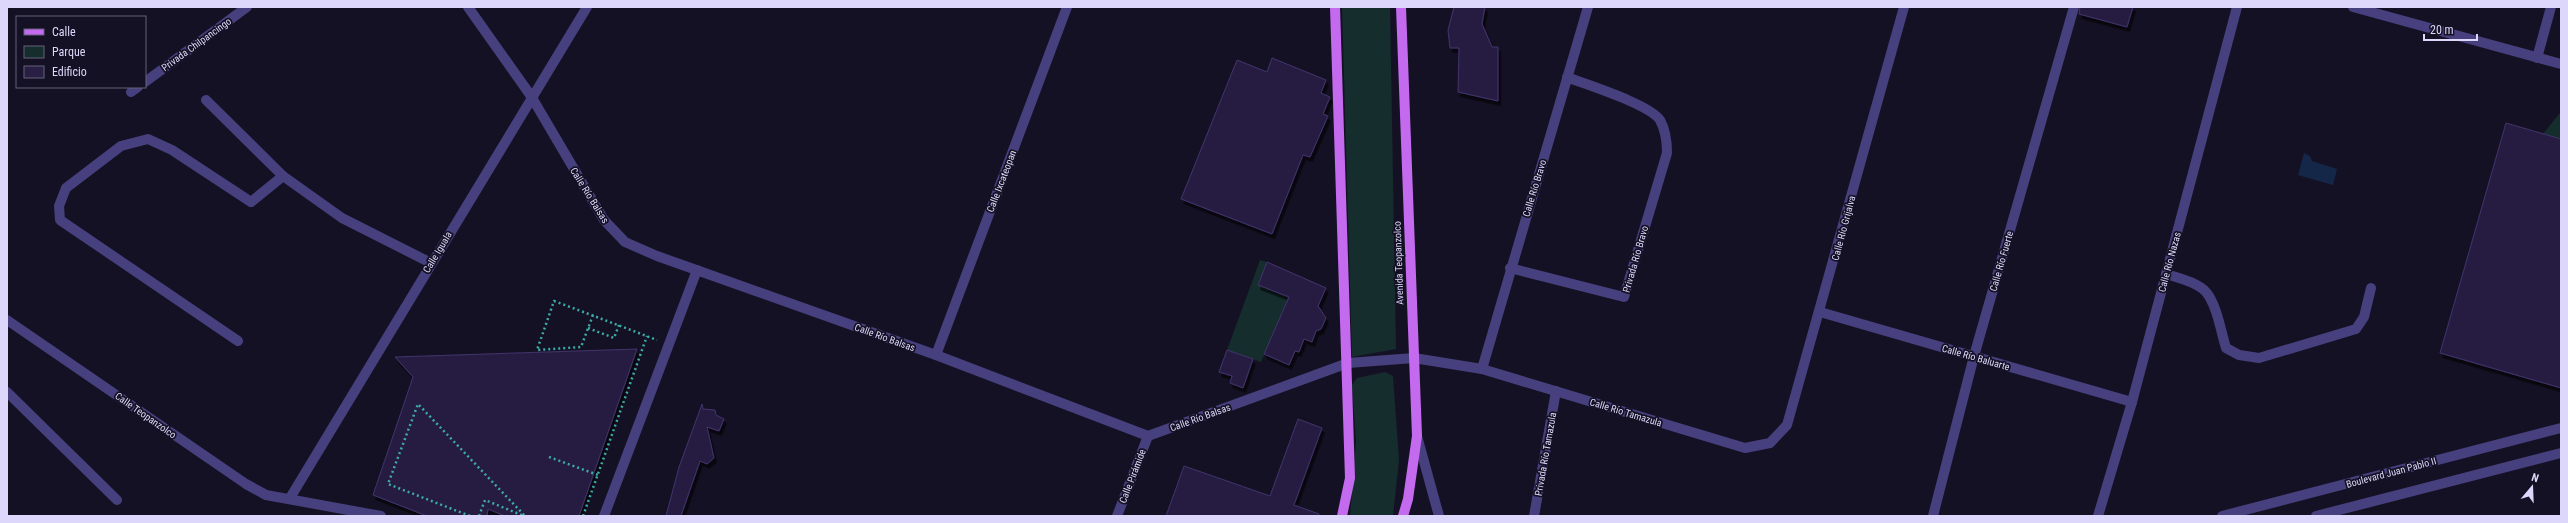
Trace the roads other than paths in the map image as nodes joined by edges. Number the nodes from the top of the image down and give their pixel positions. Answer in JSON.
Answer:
{"nodes":[{"id":1,"x":247,"y":7,"type":"edge"},
{"id":2,"x":468,"y":7,"type":"edge"},
{"id":3,"x":586,"y":7,"type":"edge"},
{"id":4,"x":1067,"y":7,"type":"edge"},
{"id":5,"x":1335,"y":7,"type":"edge"},
{"id":6,"x":1401,"y":7,"type":"edge"},
{"id":7,"x":1588,"y":7,"type":"edge"},
{"id":8,"x":1904,"y":7,"type":"edge"},
{"id":9,"x":2074,"y":7,"type":"edge"},
{"id":10,"x":2237,"y":7,"type":"edge"},
{"id":11,"x":2353,"y":7,"type":"edge"},
{"id":12,"x":2551,"y":7,"type":"edge"},
{"id":13,"x":2537,"y":58,"type":"junction"},
{"id":14,"x":2561,"y":64,"type":"edge"},
{"id":15,"x":1567,"y":77,"type":"junction"},
{"id":16,"x":146,"y":81,"type":"edge"},
{"id":17,"x":531,"y":96,"type":"junction"},
{"id":18,"x":206,"y":100,"type":"dead end"},
{"id":19,"x":283,"y":176,"type":"junction"},
{"id":20,"x":431,"y":263,"type":"junction"},
{"id":21,"x":1510,"y":268,"type":"junction"},
{"id":22,"x":697,"y":270,"type":"junction"},
{"id":23,"x":2166,"y":274,"type":"junction"},
{"id":24,"x":2371,"y":288,"type":"dead end"},
{"id":25,"x":1820,"y":312,"type":"junction"},
{"id":26,"x":7,"y":320,"type":"edge"},
{"id":27,"x":238,"y":341,"type":"dead end"},
{"id":28,"x":936,"y":355,"type":"junction"},
{"id":29,"x":1974,"y":356,"type":"junction"},
{"id":30,"x":1414,"y":358,"type":"junction"},
{"id":31,"x":1348,"y":363,"type":"junction"},
{"id":32,"x":1482,"y":369,"type":"junction"},
{"id":33,"x":1556,"y":391,"type":"junction"},
{"id":34,"x":7,"y":392,"type":"edge"},
{"id":35,"x":2132,"y":402,"type":"junction"},
{"id":36,"x":2561,"y":428,"type":"edge"},
{"id":37,"x":1148,"y":436,"type":"junction"},
{"id":38,"x":1417,"y":436,"type":"junction"},
{"id":39,"x":1770,"y":443,"type":"joint"},
{"id":40,"x":2561,"y":452,"type":"edge"},
{"id":41,"x":290,"y":498,"type":"junction"},
{"id":42,"x":117,"y":500,"type":"dead end"},
{"id":43,"x":381,"y":516,"type":"edge"},
{"id":44,"x":604,"y":516,"type":"edge"},
{"id":45,"x":1117,"y":516,"type":"edge"},
{"id":46,"x":1342,"y":516,"type":"edge"},
{"id":47,"x":1403,"y":516,"type":"edge"},
{"id":48,"x":1439,"y":516,"type":"edge"},
{"id":49,"x":1534,"y":516,"type":"edge"},
{"id":50,"x":1933,"y":516,"type":"edge"},
{"id":51,"x":2098,"y":516,"type":"edge"},
{"id":52,"x":2222,"y":516,"type":"edge"},
{"id":53,"x":2316,"y":516,"type":"edge"}],
"edges":[{"from":1,"to":16,"type":"street","name":"Privada Chilpancingo"},
{"from":2,"to":17,"type":"street","name":"Calle Río Balsas"},
{"from":3,"to":17,"type":"street","name":"Calle Iguala"},
{"from":4,"to":28,"type":"street","name":"Calle Ixcateopan"},
{"from":5,"to":31,"type":"main road"},
{"from":6,"to":30,"type":"main road","name":"Avenida Teopanzolco"},
{"from":7,"to":15,"type":"street","name":"Calle Río Bravo"},
{"from":8,"to":25,"type":"street","name":"Calle Río Grijalva"},
{"from":9,"to":29,"type":"street","name":"Calle Río Fuerte"},
{"from":10,"to":23,"type":"street","name":"Calle Río Nazas"},
{"from":11,"to":13,"type":"street"},
{"from":12,"to":13,"type":"street"},
{"from":13,"to":14,"type":"street"},
{"from":15,"to":21,"type":"street","name":"Calle Río Bravo"},
{"from":15,"to":21,"type":"street","name":"Privada Río Bravo"},
{"from":17,"to":20,"type":"street","name":"Calle Iguala"},
{"from":17,"to":22,"type":"street","name":"Calle Río Balsas"},
{"from":18,"to":19,"type":"street"},
{"from":19,"to":20,"type":"street"},
{"from":19,"to":27,"type":"street"},
{"from":20,"to":41,"type":"street","name":"Calle Iguala"},
{"from":21,"to":32,"type":"street","name":"Calle Río Bravo"},
{"from":22,"to":28,"type":"street","name":"Calle Río Balsas"},
{"from":22,"to":44,"type":"street"},
{"from":23,"to":24,"type":"street"},
{"from":23,"to":35,"type":"street","name":"Calle Río Nazas"},
{"from":25,"to":29,"type":"street","name":"Calle Río Baluarte"},
{"from":25,"to":39,"type":"street","name":"Calle Río Grijalva"},
{"from":26,"to":41,"type":"street","name":"Calle Teopanzolco"},
{"from":28,"to":37,"type":"street","name":"Calle Río Balsas"},
{"from":29,"to":35,"type":"street","name":"Calle Río Baluarte"},
{"from":29,"to":50,"type":"street","name":"Calle Río Fuerte"},
{"from":30,"to":31,"type":"street","name":"Calle Río Balsas"},
{"from":30,"to":32,"type":"street","name":"Calle Río Balsas"},
{"from":30,"to":38,"type":"main road","name":"Avenida Teopanzolco"},
{"from":31,"to":37,"type":"street","name":"Calle Río Balsas"},
{"from":31,"to":46,"type":"main road"},
{"from":32,"to":33,"type":"street","name":"Calle Río Tamazula"},
{"from":33,"to":39,"type":"street","name":"Calle Río Tamazula"},
{"from":33,"to":49,"type":"street","name":"Privada Río Tamazula"},
{"from":34,"to":42,"type":"street"},
{"from":35,"to":51,"type":"street","name":"Calle Río Nazas"},
{"from":36,"to":52,"type":"street","name":"Boulevard Juan Pablo II"},
{"from":37,"to":45,"type":"street","name":"Calle Pirámide"},
{"from":38,"to":47,"type":"main road","name":"Avenida Teopanzolco"},
{"from":38,"to":48,"type":"street"},
{"from":40,"to":53,"type":"street"},
{"from":41,"to":43,"type":"street","name":"Calle Teopanzolco"}]}
